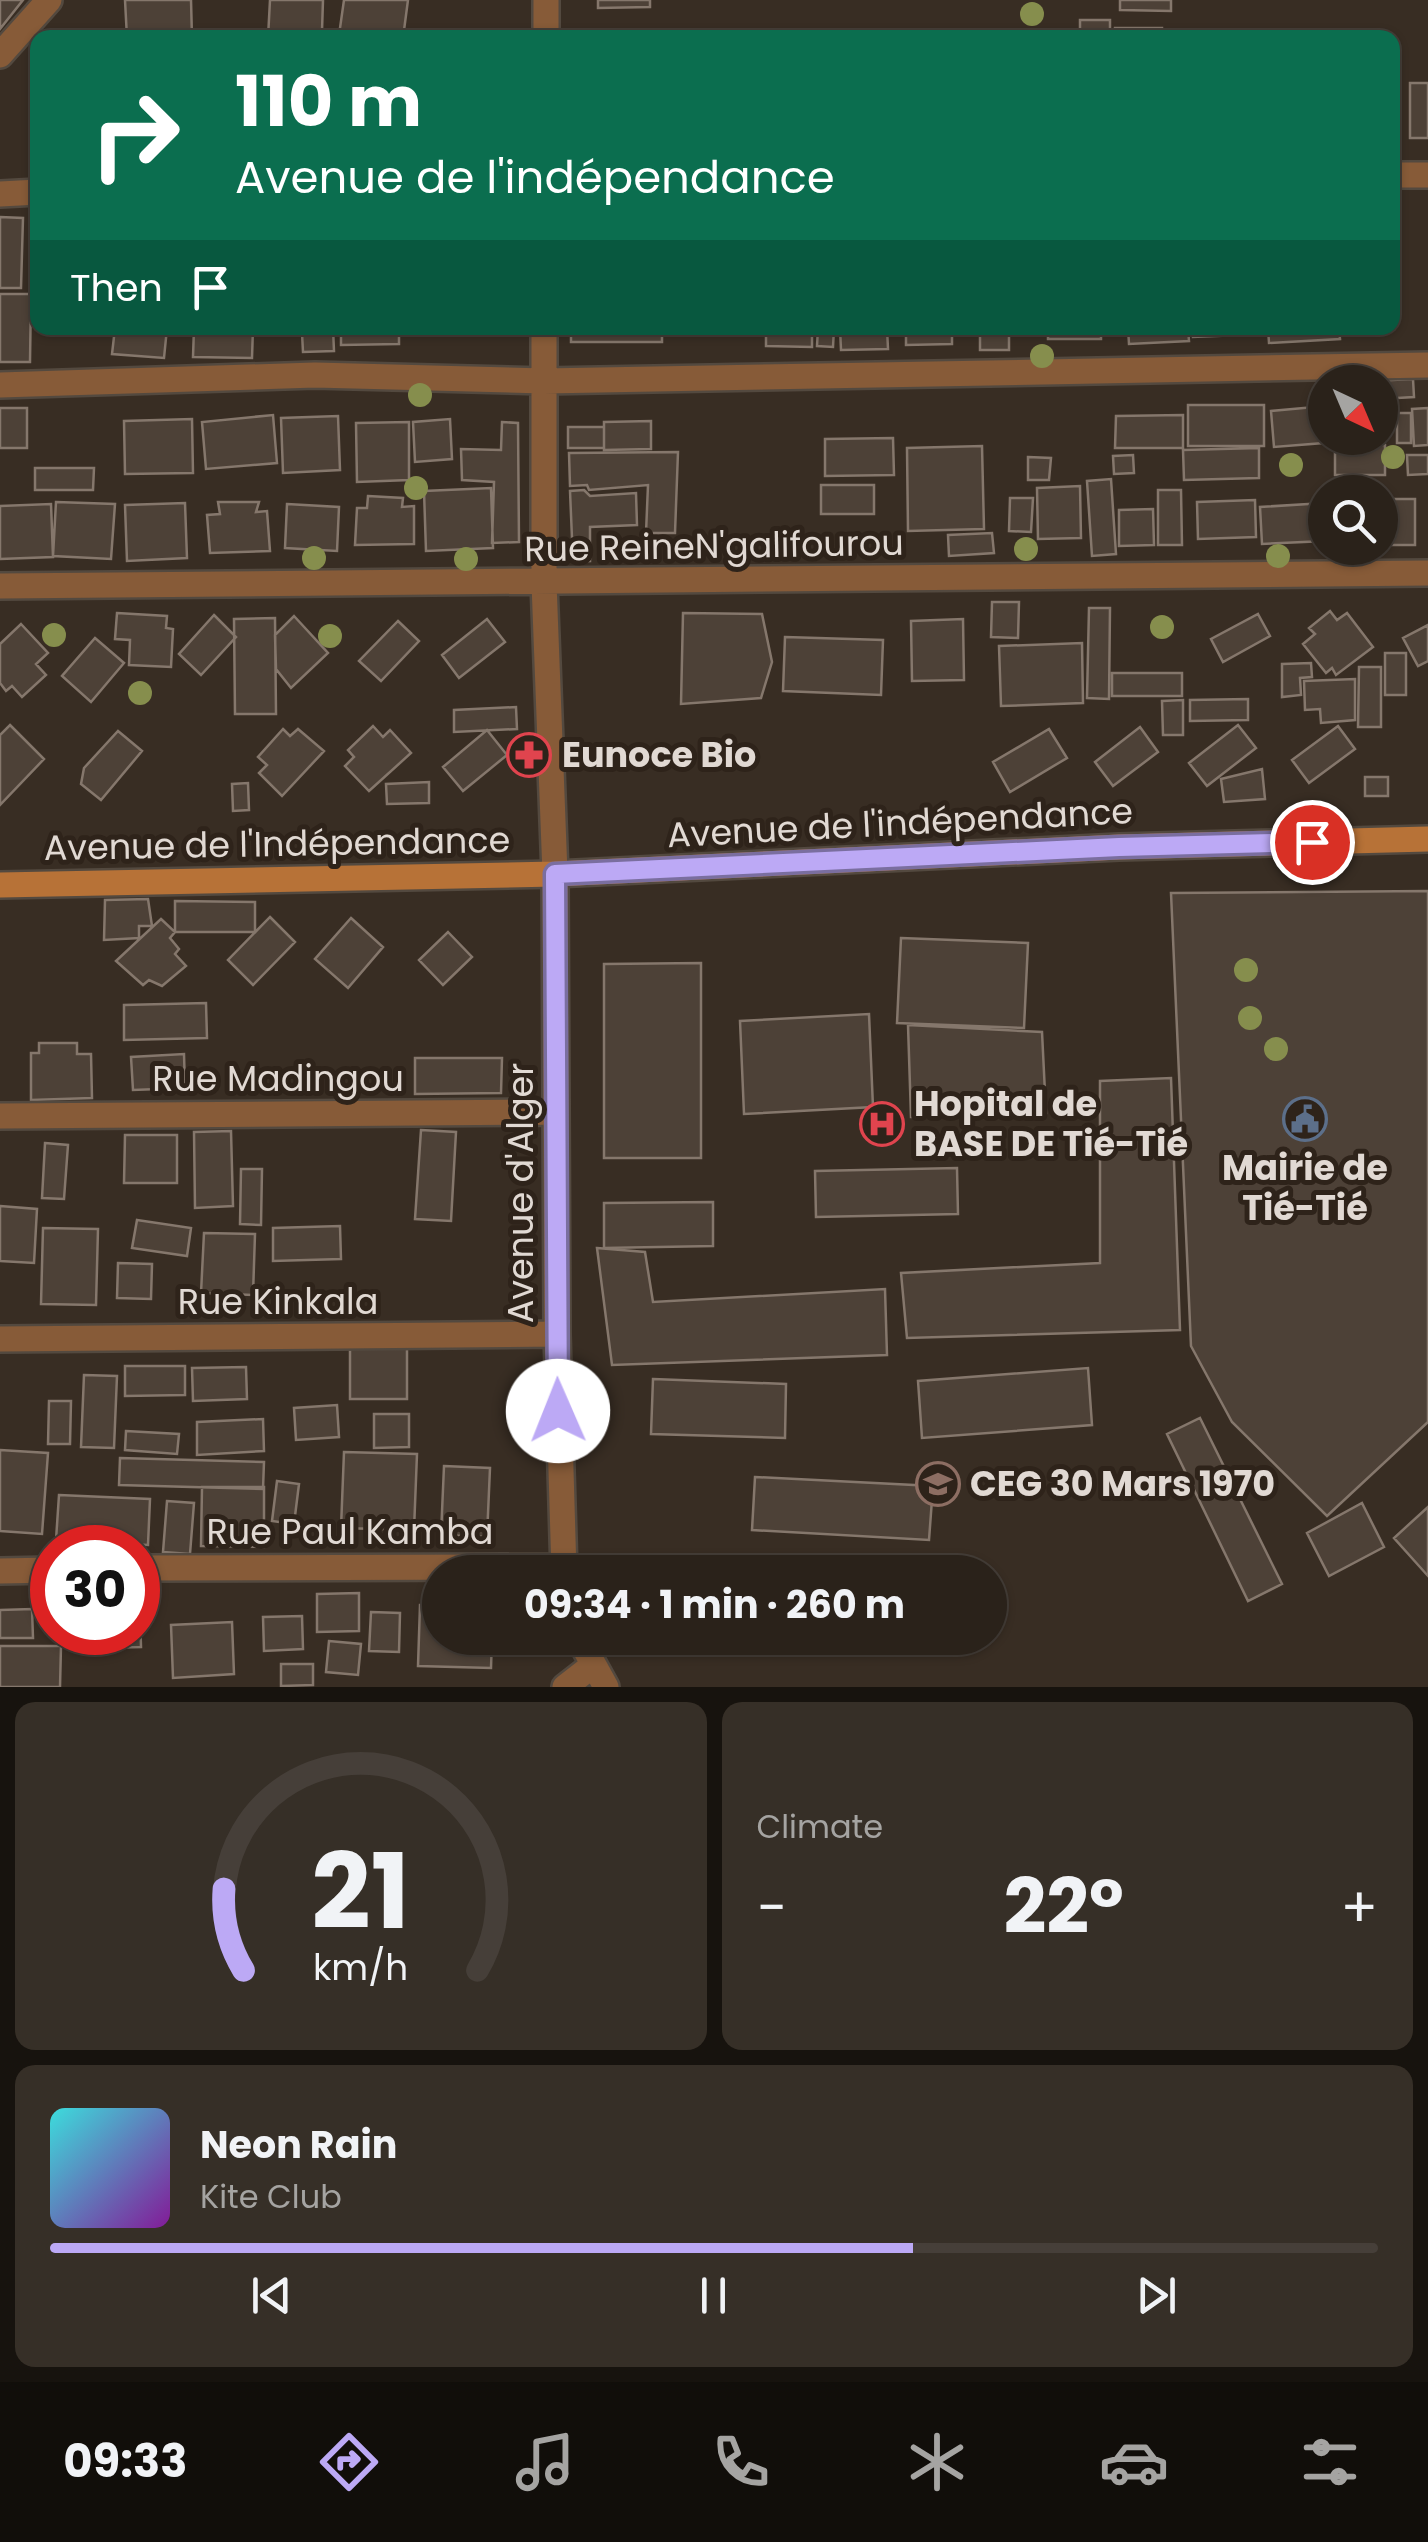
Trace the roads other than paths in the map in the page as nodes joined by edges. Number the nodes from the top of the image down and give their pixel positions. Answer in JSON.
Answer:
{"nodes":[{"id":1,"x":50,"y":0,"type":"edge"},
{"id":2,"x":546,"y":0,"type":"edge"},
{"id":3,"x":546,"y":30,"type":"edge"},
{"id":4,"x":0,"y":55,"type":"edge"},
{"id":5,"x":1400,"y":175,"type":"edge"},
{"id":6,"x":1428,"y":175,"type":"edge"},
{"id":7,"x":30,"y":192,"type":"edge"},
{"id":8,"x":0,"y":194,"type":"edge"},
{"id":9,"x":544,"y":335,"type":"edge"},
{"id":10,"x":1428,"y":365,"type":"edge"},
{"id":11,"x":544,"y":380,"type":"junction"},
{"id":12,"x":0,"y":385,"type":"edge"},
{"id":13,"x":1428,"y":573,"type":"edge"},
{"id":14,"x":544,"y":583,"type":"junction"},
{"id":15,"x":0,"y":586,"type":"edge"},
{"id":16,"x":1428,"y":838,"type":"edge"},
{"id":17,"x":555,"y":874,"type":"junction"},
{"id":18,"x":0,"y":884,"type":"edge"},
{"id":19,"x":556,"y":1112,"type":"junction"},
{"id":20,"x":0,"y":1116,"type":"edge"},
{"id":21,"x":557,"y":1334,"type":"junction"},
{"id":22,"x":0,"y":1339,"type":"edge"},
{"id":23,"x":563,"y":1555,"type":"edge"},
{"id":24,"x":160,"y":1568,"type":"edge"},
{"id":25,"x":422,"y":1569,"type":"edge"},
{"id":26,"x":30,"y":1570,"type":"edge"},
{"id":27,"x":0,"y":1571,"type":"edge"},
{"id":28,"x":599,"y":1676,"type":"edge"},
{"id":29,"x":565,"y":1687,"type":"edge"}],
"edges":[{"from":1,"to":4,"type":"street"},
{"from":2,"to":3,"type":"street"},
{"from":5,"to":6,"type":"street"},
{"from":7,"to":8,"type":"street"},
{"from":9,"to":11,"type":"street","name":"Avenue d'Alger"},
{"from":10,"to":11,"type":"street"},
{"from":11,"to":12,"type":"street"},
{"from":11,"to":14,"type":"street","name":"Avenue d'Alger"},
{"from":13,"to":14,"type":"street","name":"Rue ReineN'galifourou"},
{"from":14,"to":15,"type":"street","name":"Rue ReineN'galifourou"},
{"from":14,"to":17,"type":"street","name":"Avenue d'Alger"},
{"from":16,"to":17,"type":"street","name":"Avenue de l'indépendance"},
{"from":17,"to":18,"type":"street","name":"Avenue de l'Indépendance"},
{"from":17,"to":19,"type":"street","name":"Avenue d'Alger"},
{"from":19,"to":20,"type":"street","name":"Rue Madingou"},
{"from":19,"to":21,"type":"street","name":"Avenue d'Alger"},
{"from":21,"to":22,"type":"street","name":"Rue Kinkala"},
{"from":21,"to":23,"type":"street","name":"Avenue d'Alger"},
{"from":24,"to":25,"type":"street","name":"Rue Paul Kamba"},
{"from":26,"to":27,"type":"street"},
{"from":28,"to":29,"type":"street"}]}
